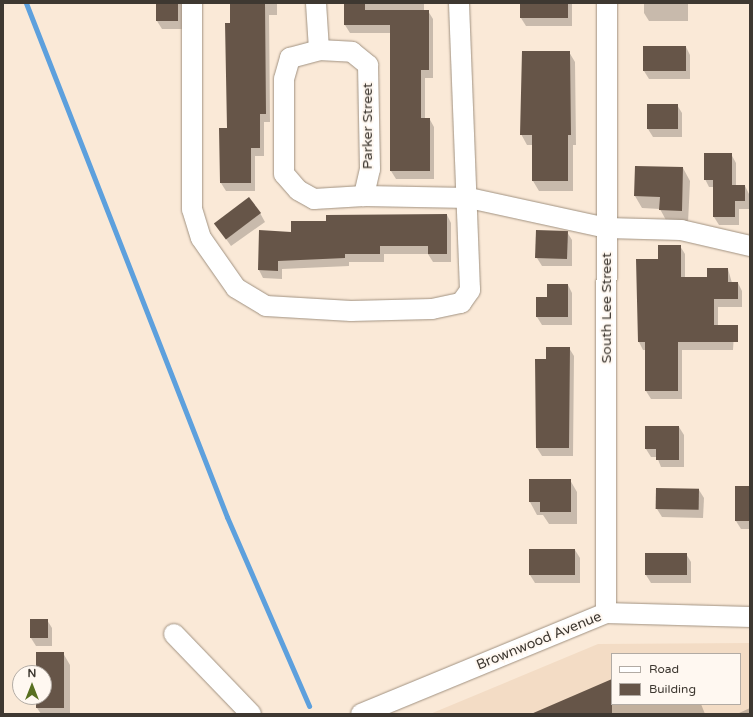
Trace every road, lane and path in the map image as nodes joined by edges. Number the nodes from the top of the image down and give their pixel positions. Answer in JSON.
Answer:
{"nodes":[{"id":1,"x":192,"y":3,"type":"edge"},
{"id":2,"x":316,"y":3,"type":"edge"},
{"id":3,"x":459,"y":3,"type":"edge"},
{"id":4,"x":607,"y":3,"type":"edge"},
{"id":5,"x":319,"y":50,"type":"junction"},
{"id":6,"x":364,"y":196,"type":"junction"},
{"id":7,"x":469,"y":198,"type":"junction"},
{"id":8,"x":607,"y":228,"type":"junction"},
{"id":9,"x":750,"y":246,"type":"edge"},
{"id":10,"x":606,"y":613,"type":"junction"},
{"id":11,"x":750,"y":617,"type":"edge"},
{"id":12,"x":174,"y":634,"type":"dead end"},
{"id":13,"x":251,"y":714,"type":"edge"},
{"id":14,"x":362,"y":714,"type":"edge"}],
"edges":[{"from":1,"to":7,"type":"street"},
{"from":2,"to":5,"type":"street"},
{"from":3,"to":7,"type":"street"},
{"from":4,"to":8,"type":"street","name":"South Lee Street"},
{"from":5,"to":6,"type":"street","name":"Parker Street"},
{"from":5,"to":6,"type":"street","name":"Parker Street"},
{"from":6,"to":7,"type":"street"},
{"from":7,"to":8,"type":"street"},
{"from":8,"to":9,"type":"street"},
{"from":8,"to":10,"type":"street","name":"South Lee Street"},
{"from":10,"to":11,"type":"street","name":"Brownwood Avenue"},
{"from":10,"to":14,"type":"street","name":"Brownwood Avenue"},
{"from":12,"to":13,"type":"street"}]}
